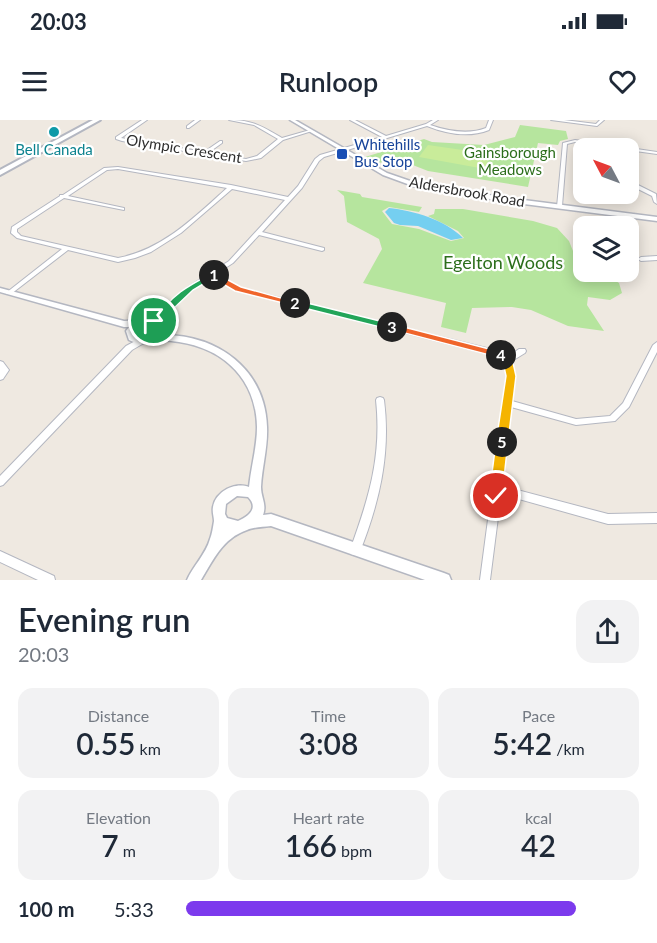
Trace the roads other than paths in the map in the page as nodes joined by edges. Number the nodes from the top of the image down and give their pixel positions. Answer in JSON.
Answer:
{"nodes":[{"id":1,"x":97,"y":120,"type":"edge"},
{"id":2,"x":145,"y":120,"type":"edge"},
{"id":3,"x":198,"y":120,"type":"edge"},
{"id":4,"x":231,"y":120,"type":"edge"},
{"id":5,"x":292,"y":120,"type":"edge"},
{"id":6,"x":354,"y":120,"type":"edge"},
{"id":7,"x":436,"y":120,"type":"edge"},
{"id":8,"x":491,"y":120,"type":"edge"},
{"id":9,"x":553,"y":120,"type":"edge"},
{"id":10,"x":602,"y":120,"type":"edge"},
{"id":11,"x":427,"y":125,"type":"junction"},
{"id":12,"x":188,"y":127,"type":"dead end"},
{"id":13,"x":310,"y":131,"type":"junction"},
{"id":14,"x":385,"y":137,"type":"junction"},
{"id":15,"x":281,"y":139,"type":"junction"},
{"id":16,"x":573,"y":141,"type":"edge"},
{"id":17,"x":220,"y":142,"type":"dead end"},
{"id":18,"x":342,"y":149,"type":"junction"},
{"id":19,"x":639,"y":151,"type":"edge"},
{"id":20,"x":205,"y":153,"type":"junction"},
{"id":21,"x":657,"y":153,"type":"edge"},
{"id":22,"x":0,"y":173,"type":"edge"},
{"id":23,"x":231,"y":187,"type":"junction"},
{"id":24,"x":639,"y":188,"type":"edge"},
{"id":25,"x":62,"y":196,"type":"junction"},
{"id":26,"x":290,"y":199,"type":"junction"},
{"id":27,"x":657,"y":202,"type":"edge"},
{"id":28,"x":559,"y":206,"type":"junction"},
{"id":29,"x":122,"y":209,"type":"dead end"},
{"id":30,"x":657,"y":219,"type":"edge"},
{"id":31,"x":259,"y":233,"type":"junction"},
{"id":32,"x":67,"y":249,"type":"junction"},
{"id":33,"x":322,"y":249,"type":"dead end"},
{"id":34,"x":657,"y":258,"type":"edge"},
{"id":35,"x":641,"y":259,"type":"dead end"},
{"id":36,"x":213,"y":275,"type":"junction"},
{"id":37,"x":4,"y":291,"type":"edge"},
{"id":38,"x":166,"y":311,"type":"junction"},
{"id":39,"x":150,"y":320,"type":"junction"},
{"id":40,"x":161,"y":326,"type":"junction"},
{"id":41,"x":132,"y":333,"type":"junction"},
{"id":42,"x":170,"y":337,"type":"junction"},
{"id":43,"x":153,"y":338,"type":"junction"},
{"id":44,"x":657,"y":345,"type":"edge"},
{"id":45,"x":522,"y":351,"type":"dead end"},
{"id":46,"x":508,"y":360,"type":"junction"},
{"id":47,"x":0,"y":364,"type":"edge"},
{"id":48,"x":0,"y":377,"type":"edge"},
{"id":49,"x":381,"y":400,"type":"dead end"},
{"id":50,"x":507,"y":403,"type":"junction"},
{"id":51,"x":254,"y":476,"type":"junction"},
{"id":52,"x":0,"y":482,"type":"edge"},
{"id":53,"x":497,"y":489,"type":"junction"},
{"id":54,"x":238,"y":490,"type":"junction"},
{"id":55,"x":257,"y":500,"type":"junction"},
{"id":56,"x":657,"y":518,"type":"edge"},
{"id":57,"x":220,"y":519,"type":"junction"},
{"id":58,"x":271,"y":520,"type":"junction"},
{"id":59,"x":243,"y":525,"type":"junction"},
{"id":60,"x":216,"y":543,"type":"junction"},
{"id":61,"x":355,"y":550,"type":"junction"},
{"id":62,"x":0,"y":556,"type":"edge"},
{"id":63,"x":50,"y":580,"type":"edge"},
{"id":64,"x":194,"y":580,"type":"edge"},
{"id":65,"x":444,"y":580,"type":"edge"},
{"id":66,"x":485,"y":580,"type":"edge"}],
"edges":[{"from":1,"to":22,"type":"main road"},
{"from":2,"to":20,"type":"street","name":"Olympic Crescent"},
{"from":3,"to":12,"type":"street"},
{"from":4,"to":15,"type":"street"},
{"from":5,"to":13,"type":"street","name":"Aldersbrook Road"},
{"from":6,"to":14,"type":"street"},
{"from":7,"to":11,"type":"street"},
{"from":8,"to":11,"type":"street"},
{"from":9,"to":10,"type":"street"},
{"from":11,"to":14,"type":"street"},
{"from":13,"to":15,"type":"street","name":"Olympic Crescent"},
{"from":13,"to":18,"type":"street","name":"Aldersbrook Road"},
{"from":14,"to":18,"type":"street"},
{"from":15,"to":20,"type":"street","name":"Olympic Crescent"},
{"from":16,"to":28,"type":"street"},
{"from":17,"to":20,"type":"street"},
{"from":18,"to":26,"type":"street"},
{"from":18,"to":28,"type":"street","name":"Aldersbrook Road"},
{"from":19,"to":21,"type":"street"},
{"from":23,"to":25,"type":"street"},
{"from":23,"to":26,"type":"street"},
{"from":23,"to":32,"type":"street"},
{"from":24,"to":27,"type":"street"},
{"from":25,"to":29,"type":"street"},
{"from":25,"to":32,"type":"street"},
{"from":26,"to":31,"type":"street"},
{"from":28,"to":30,"type":"street","name":"Aldersbrook Road"},
{"from":31,"to":33,"type":"street"},
{"from":31,"to":36,"type":"street"},
{"from":32,"to":37,"type":"street"},
{"from":34,"to":35,"type":"street"},
{"from":36,"to":38,"type":"street"},
{"from":36,"to":46,"type":"street"},
{"from":37,"to":41,"type":"street"},
{"from":38,"to":39,"type":"street"},
{"from":38,"to":40,"type":"street"},
{"from":39,"to":40,"type":"street"},
{"from":39,"to":41,"type":"street"},
{"from":40,"to":42,"type":"street"},
{"from":40,"to":43,"type":"street"},
{"from":41,"to":43,"type":"street"},
{"from":41,"to":52,"type":"street"},
{"from":42,"to":43,"type":"street"},
{"from":42,"to":51,"type":"street"},
{"from":44,"to":50,"type":"street"},
{"from":45,"to":46,"type":"street"},
{"from":46,"to":50,"type":"street"},
{"from":47,"to":48,"type":"street"},
{"from":49,"to":61,"type":"street"},
{"from":50,"to":53,"type":"street"},
{"from":51,"to":54,"type":"street"},
{"from":51,"to":55,"type":"street"},
{"from":53,"to":56,"type":"street"},
{"from":53,"to":66,"type":"street"},
{"from":54,"to":55,"type":"street"},
{"from":54,"to":57,"type":"street"},
{"from":55,"to":58,"type":"street"},
{"from":55,"to":59,"type":"street"},
{"from":57,"to":59,"type":"street"},
{"from":57,"to":60,"type":"street"},
{"from":58,"to":59,"type":"street"},
{"from":58,"to":61,"type":"street"},
{"from":59,"to":60,"type":"street"},
{"from":60,"to":64,"type":"street"},
{"from":61,"to":65,"type":"street"},
{"from":62,"to":63,"type":"street"}]}
